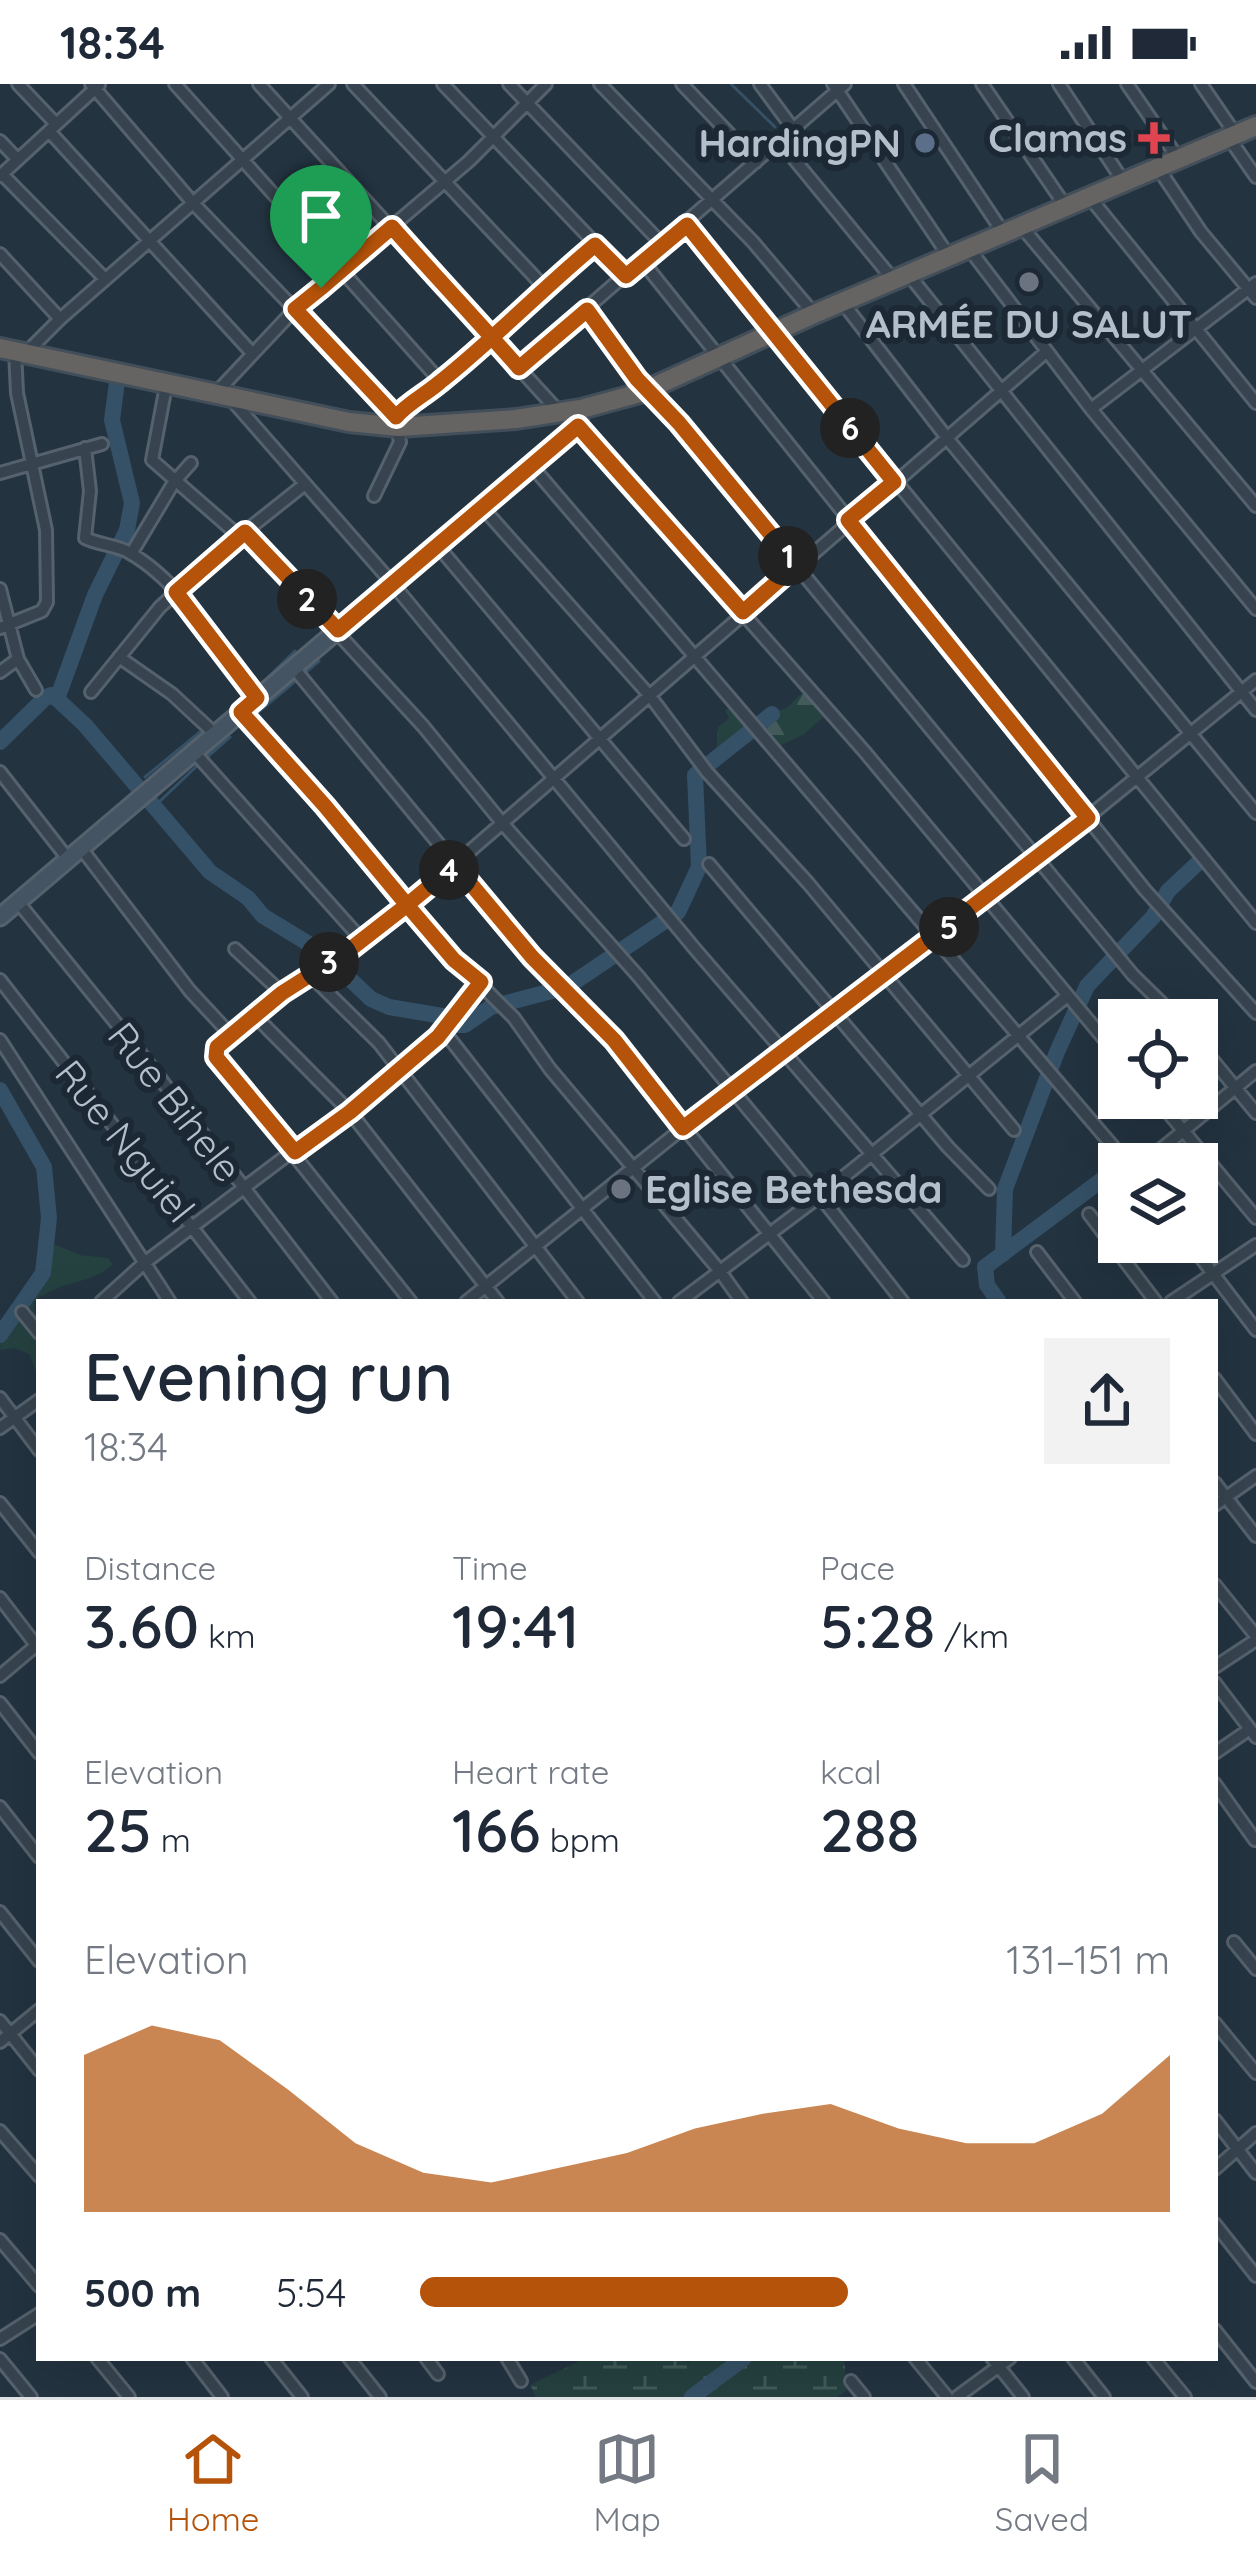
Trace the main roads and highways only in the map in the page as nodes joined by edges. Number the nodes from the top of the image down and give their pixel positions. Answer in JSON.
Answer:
{"nodes":[{"id":1,"x":1256,"y":126,"type":"edge"},
{"id":2,"x":14,"y":351,"type":"edge"},
{"id":3,"x":579,"y":418,"type":"junction"},
{"id":4,"x":7,"y":905,"type":"edge"}],
"edges":[{"from":1,"to":3,"type":"highway"},
{"from":2,"to":3,"type":"highway"},
{"from":3,"to":4,"type":"main road"}]}
